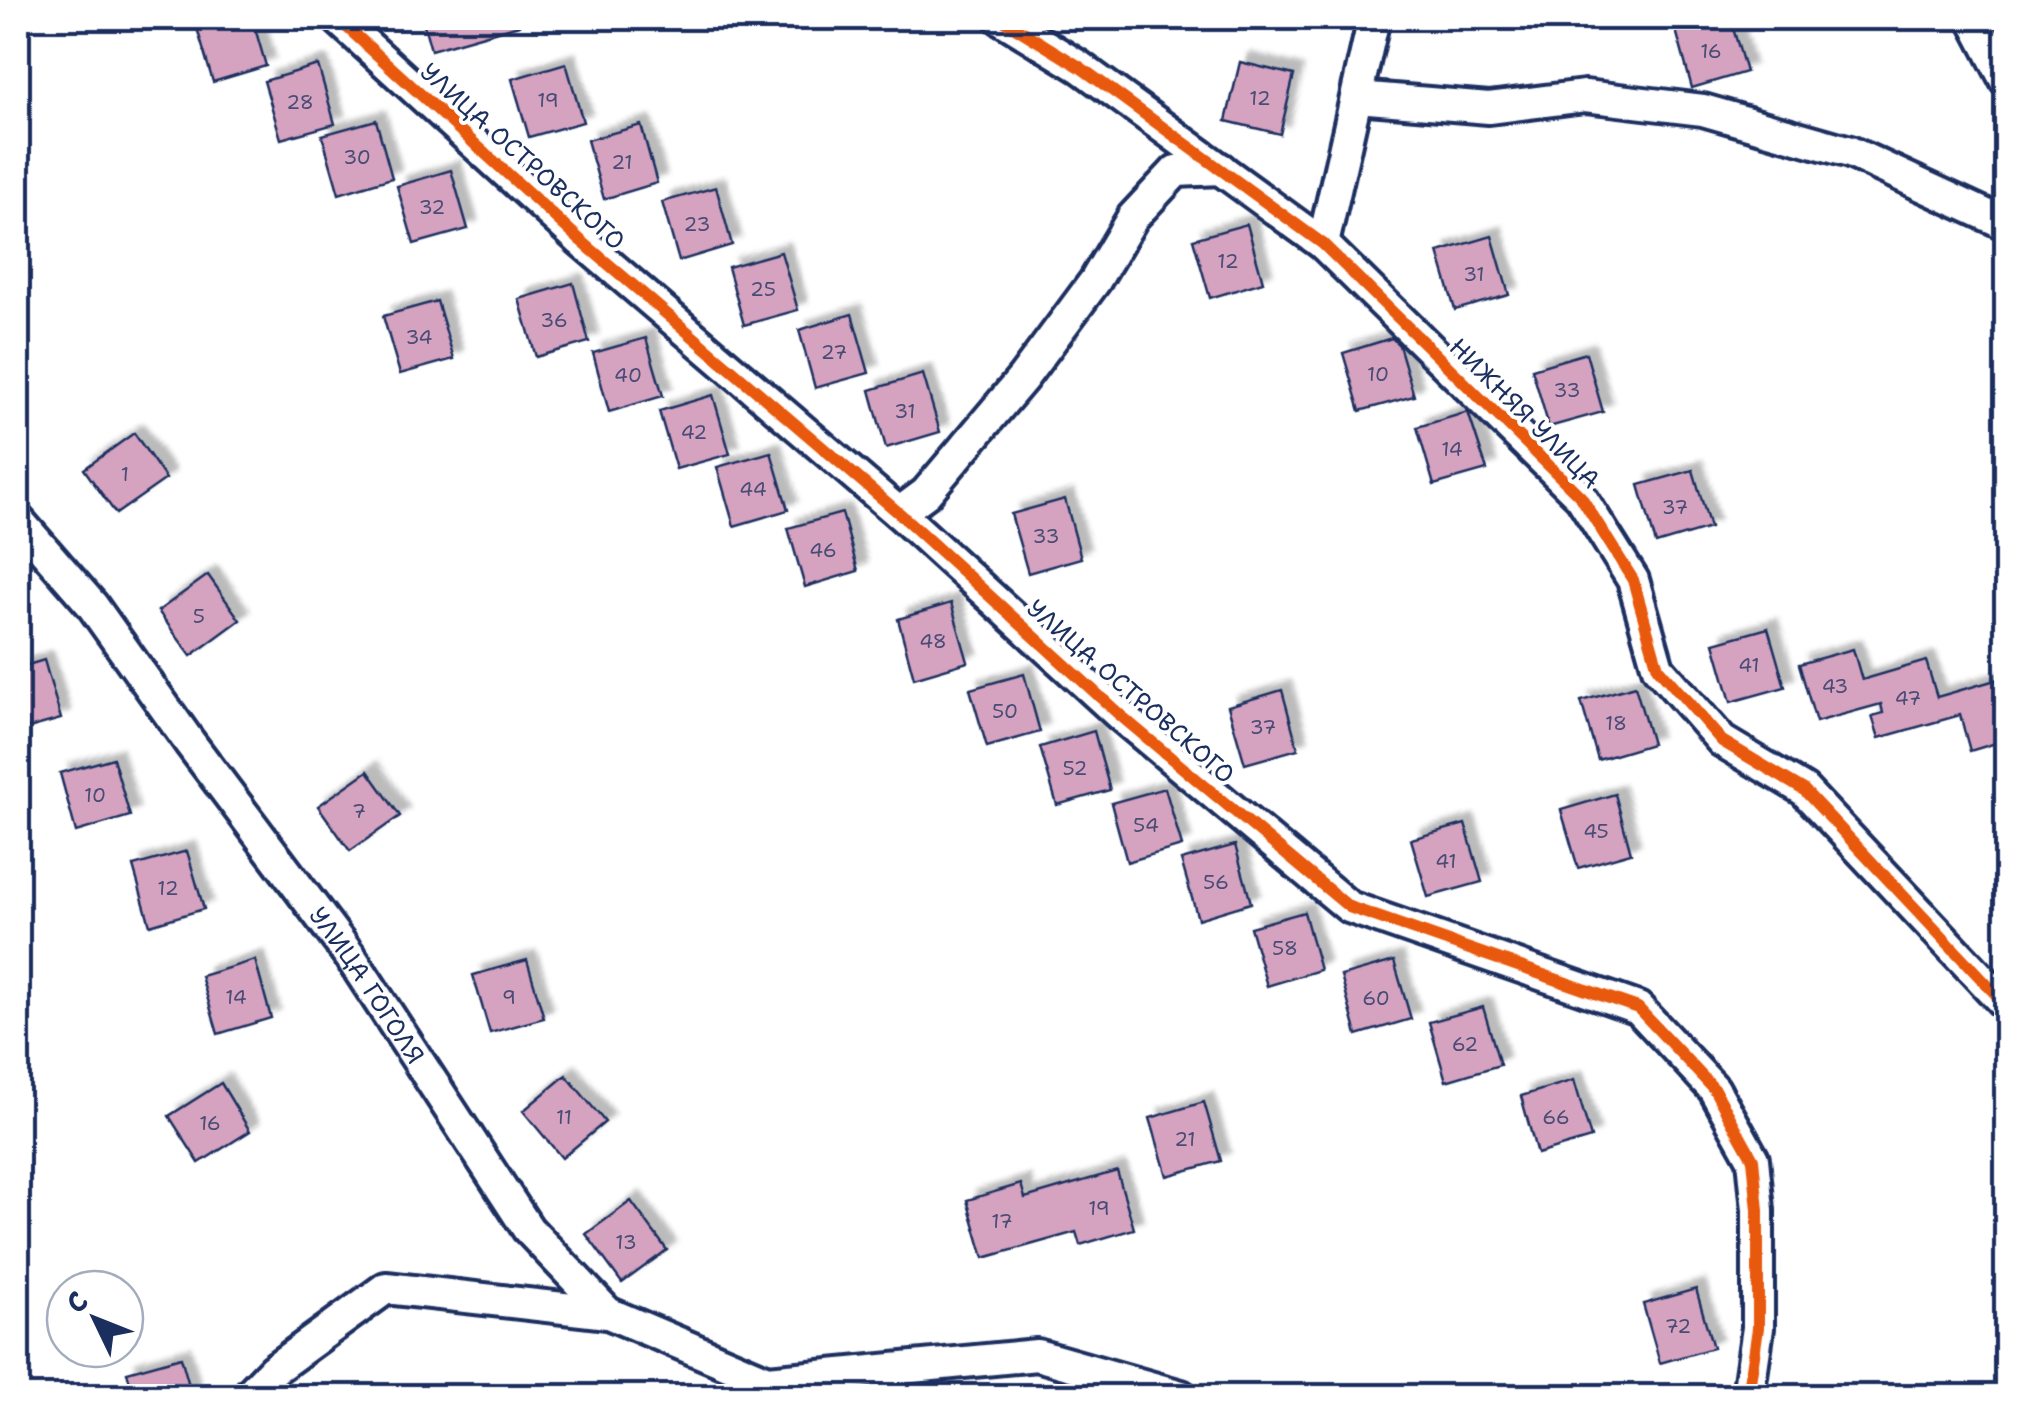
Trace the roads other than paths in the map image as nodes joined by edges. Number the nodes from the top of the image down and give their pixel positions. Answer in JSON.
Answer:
{"nodes":[{"id":1,"x":337,"y":18,"type":"edge"},
{"id":2,"x":1000,"y":18,"type":"edge"},
{"id":3,"x":1374,"y":18,"type":"edge"},
{"id":4,"x":1973,"y":18,"type":"edge"},
{"id":5,"x":2006,"y":81,"type":"edge"},
{"id":6,"x":1356,"y":97,"type":"junction"},
{"id":7,"x":1221,"y":170,"type":"junction"},
{"id":8,"x":2006,"y":224,"type":"edge"},
{"id":9,"x":1323,"y":244,"type":"junction"},
{"id":10,"x":899,"y":513,"type":"junction"},
{"id":11,"x":18,"y":520,"type":"edge"},
{"id":12,"x":2006,"y":1006,"type":"edge"},
{"id":13,"x":608,"y":1313,"type":"junction"},
{"id":14,"x":758,"y":1389,"type":"edge"},
{"id":15,"x":248,"y":1396,"type":"edge"},
{"id":16,"x":1181,"y":1396,"type":"edge"},
{"id":17,"x":1748,"y":1396,"type":"edge"}],
"edges":[{"from":1,"to":10,"type":"street","name":"УЛИЦА ОСТРОВСКОГО"},
{"from":2,"to":7,"type":"street","name":"НИЖНЯЯ УЛИЦА"},
{"from":3,"to":6,"type":"street"},
{"from":4,"to":5,"type":"street"},
{"from":6,"to":8,"type":"street"},
{"from":6,"to":9,"type":"street"},
{"from":7,"to":9,"type":"street","name":"НИЖНЯЯ УЛИЦА"},
{"from":7,"to":10,"type":"street"},
{"from":9,"to":12,"type":"street","name":"НИЖНЯЯ УЛИЦА"},
{"from":10,"to":17,"type":"street","name":"УЛИЦА ОСТРОВСКОГО"},
{"from":11,"to":13,"type":"street","name":"УЛИЦА ГОГОЛЯ"},
{"from":13,"to":14,"type":"street","name":"УЛИЦА ГОГОЛЯ"},
{"from":13,"to":15,"type":"street"},
{"from":14,"to":16,"type":"street"}]}
